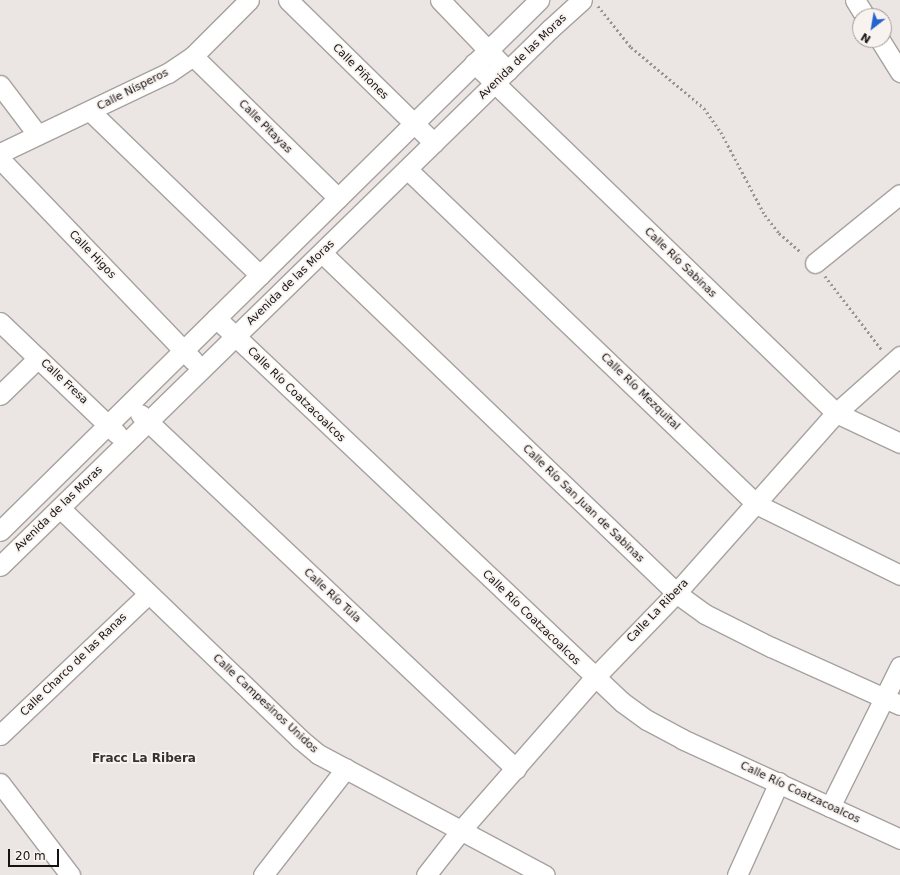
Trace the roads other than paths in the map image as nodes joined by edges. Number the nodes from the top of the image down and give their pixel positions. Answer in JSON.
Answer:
{"nodes":[{"id":1,"x":249,"y":0,"type":"edge"},
{"id":2,"x":288,"y":0,"type":"edge"},
{"id":3,"x":440,"y":0,"type":"edge"},
{"id":4,"x":539,"y":0,"type":"edge"},
{"id":5,"x":582,"y":0,"type":"edge"},
{"id":6,"x":885,"y":48,"type":"edge"},
{"id":7,"x":487,"y":50,"type":"junction"},
{"id":8,"x":193,"y":56,"type":"junction"},
{"id":9,"x":474,"y":63,"type":"junction"},
{"id":10,"x":508,"y":71,"type":"junction"},
{"id":11,"x":900,"y":72,"type":"edge"},
{"id":12,"x":0,"y":85,"type":"edge"},
{"id":13,"x":494,"y":85,"type":"junction"},
{"id":14,"x":91,"y":112,"type":"junction"},
{"id":15,"x":412,"y":124,"type":"junction"},
{"id":16,"x":37,"y":134,"type":"junction"},
{"id":17,"x":434,"y":143,"type":"junction"},
{"id":18,"x":0,"y":153,"type":"edge"},
{"id":19,"x":0,"y":160,"type":"edge"},
{"id":20,"x":407,"y":169,"type":"junction"},
{"id":21,"x":900,"y":194,"type":"edge"},
{"id":22,"x":338,"y":198,"type":"junction"},
{"id":23,"x":322,"y":253,"type":"junction"},
{"id":24,"x":815,"y":263,"type":"road end"},
{"id":25,"x":260,"y":275,"type":"junction"},
{"id":26,"x":216,"y":318,"type":"junction"},
{"id":27,"x":0,"y":322,"type":"edge"},
{"id":28,"x":236,"y":337,"type":"junction"},
{"id":29,"x":184,"y":350,"type":"junction"},
{"id":30,"x":38,"y":358,"type":"junction"},
{"id":31,"x":896,"y":359,"type":"edge"},
{"id":32,"x":202,"y":370,"type":"junction"},
{"id":33,"x":0,"y":395,"type":"edge"},
{"id":34,"x":131,"y":404,"type":"junction"},
{"id":35,"x":836,"y":413,"type":"junction"},
{"id":36,"x":148,"y":423,"type":"junction"},
{"id":37,"x":110,"y":426,"type":"junction"},
{"id":38,"x":900,"y":443,"type":"edge"},
{"id":39,"x":126,"y":444,"type":"junction"},
{"id":40,"x":756,"y":504,"type":"junction"},
{"id":41,"x":61,"y":509,"type":"junction"},
{"id":42,"x":0,"y":531,"type":"edge"},
{"id":43,"x":0,"y":566,"type":"edge"},
{"id":44,"x":900,"y":575,"type":"edge"},
{"id":45,"x":148,"y":594,"type":"junction"},
{"id":46,"x":676,"y":594,"type":"junction"},
{"id":47,"x":900,"y":666,"type":"edge"},
{"id":48,"x":594,"y":678,"type":"junction"},
{"id":49,"x":892,"y":701,"type":"edge"},
{"id":50,"x":0,"y":735,"type":"edge"},
{"id":51,"x":346,"y":768,"type":"junction"},
{"id":52,"x":516,"y":769,"type":"junction"},
{"id":53,"x":779,"y":782,"type":"junction"},
{"id":54,"x":0,"y":783,"type":"edge"},
{"id":55,"x":830,"y":806,"type":"junction"},
{"id":56,"x":462,"y":829,"type":"junction"},
{"id":57,"x":900,"y":839,"type":"edge"},
{"id":58,"x":70,"y":875,"type":"edge"},
{"id":59,"x":263,"y":875,"type":"edge"},
{"id":60,"x":426,"y":875,"type":"edge"},
{"id":61,"x":545,"y":875,"type":"edge"},
{"id":62,"x":737,"y":875,"type":"edge"}],
"edges":[{"from":1,"to":8,"type":"street","name":"Calle Nísperos"},
{"from":2,"to":15,"type":"street","name":"Calle Piñones"},
{"from":3,"to":7,"type":"street"},
{"from":4,"to":7,"type":"street"},
{"from":5,"to":10,"type":"street","name":"Avenida de las Moras"},
{"from":6,"to":11,"type":"street"},
{"from":7,"to":9,"type":"street"},
{"from":7,"to":10,"type":"street"},
{"from":8,"to":14,"type":"street","name":"Calle Nísperos"},
{"from":8,"to":22,"type":"street","name":"Calle Pitayas"},
{"from":9,"to":13,"type":"street","name":"Calle Río Sabinas"},
{"from":9,"to":15,"type":"street"},
{"from":10,"to":13,"type":"street","name":"Avenida de las Moras"},
{"from":12,"to":16,"type":"street"},
{"from":13,"to":17,"type":"street","name":"Avenida de las Moras"},
{"from":13,"to":35,"type":"street","name":"Calle Río Sabinas"},
{"from":14,"to":16,"type":"street","name":"Calle Nísperos"},
{"from":14,"to":25,"type":"street"},
{"from":15,"to":17,"type":"street","name":"Calle Piñones"},
{"from":15,"to":22,"type":"street"},
{"from":16,"to":18,"type":"street","name":"Calle Nísperos"},
{"from":17,"to":20,"type":"street","name":"Avenida de las Moras"},
{"from":19,"to":29,"type":"street","name":"Calle Higos"},
{"from":20,"to":23,"type":"street","name":"Avenida de las Moras"},
{"from":20,"to":40,"type":"street","name":"Calle Río Mezquital"},
{"from":21,"to":24,"type":"street"},
{"from":22,"to":25,"type":"street"},
{"from":23,"to":28,"type":"street","name":"Avenida de las Moras"},
{"from":23,"to":46,"type":"street","name":"Calle Río San Juan de Sabinas"},
{"from":25,"to":26,"type":"street"},
{"from":26,"to":28,"type":"street","name":"Calle Río Coatzacoalcos"},
{"from":26,"to":29,"type":"street"},
{"from":27,"to":30,"type":"street","name":"Calle Fresa"},
{"from":28,"to":32,"type":"street","name":"Avenida de las Moras"},
{"from":28,"to":48,"type":"street","name":"Calle Río Coatzacoalcos"},
{"from":29,"to":32,"type":"street","name":"Calle Higos"},
{"from":29,"to":34,"type":"street"},
{"from":30,"to":33,"type":"street"},
{"from":30,"to":37,"type":"street","name":"Calle Fresa"},
{"from":31,"to":35,"type":"street","name":"Calle La Ribera"},
{"from":32,"to":36,"type":"street","name":"Avenida de las Moras"},
{"from":34,"to":36,"type":"street","name":"Calle Río Tula"},
{"from":34,"to":37,"type":"street"},
{"from":35,"to":38,"type":"street","name":"Calle Río Sabinas"},
{"from":35,"to":40,"type":"street","name":"Calle La Ribera"},
{"from":36,"to":39,"type":"street","name":"Avenida de las Moras"},
{"from":36,"to":52,"type":"street","name":"Calle Río Tula"},
{"from":37,"to":39,"type":"street","name":"Calle Fresa"},
{"from":37,"to":42,"type":"street"},
{"from":39,"to":41,"type":"street","name":"Avenida de las Moras"},
{"from":40,"to":44,"type":"street","name":"Calle Río Mezquital"},
{"from":40,"to":46,"type":"street","name":"Calle La Ribera"},
{"from":41,"to":43,"type":"street","name":"Avenida de las Moras"},
{"from":41,"to":45,"type":"street","name":"Calle Campesinos Unidos"},
{"from":45,"to":50,"type":"street","name":"Calle Charco de las Ranas"},
{"from":45,"to":51,"type":"street","name":"Calle Campesinos Unidos"},
{"from":46,"to":48,"type":"street","name":"Calle La Ribera"},
{"from":46,"to":49,"type":"street","name":"Calle Río San Juan de Sabinas"},
{"from":47,"to":49,"type":"street"},
{"from":48,"to":52,"type":"street","name":"Calle La Ribera"},
{"from":48,"to":53,"type":"street","name":"Calle Río Coatzacoalcos"},
{"from":49,"to":55,"type":"street"},
{"from":51,"to":56,"type":"street","name":"Calle Campesinos Unidos"},
{"from":51,"to":59,"type":"street"},
{"from":52,"to":56,"type":"street","name":"Calle La Ribera"},
{"from":53,"to":55,"type":"street","name":"Calle Río Coatzacoalcos"},
{"from":53,"to":62,"type":"street"},
{"from":54,"to":58,"type":"street"},
{"from":55,"to":57,"type":"street","name":"Calle Río Coatzacoalcos"},
{"from":56,"to":60,"type":"street","name":"Calle La Ribera"},
{"from":56,"to":61,"type":"street","name":"Calle Campesinos Unidos"}]}
